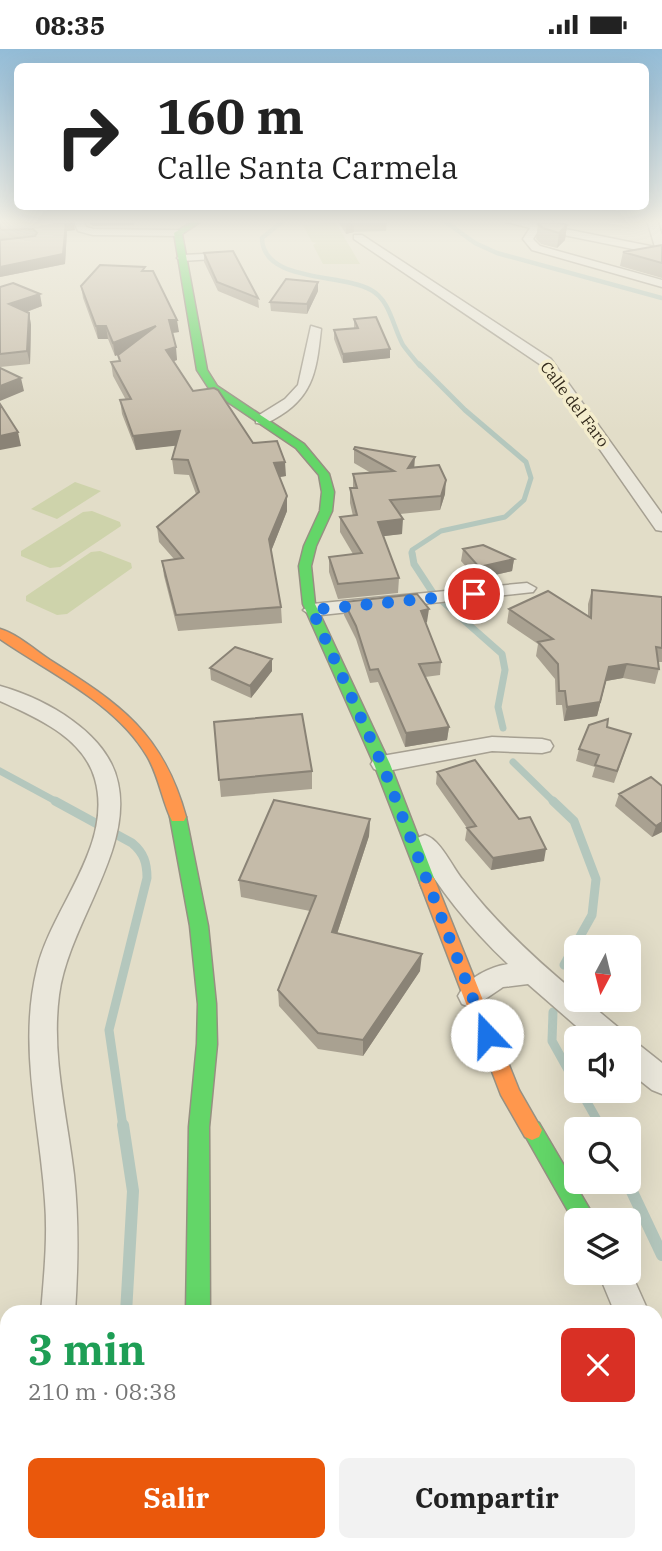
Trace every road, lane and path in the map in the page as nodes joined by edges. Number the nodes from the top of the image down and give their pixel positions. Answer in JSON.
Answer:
{"nodes":[{"id":1,"x":189,"y":290,"type":"edge"},
{"id":2,"x":438,"y":290,"type":"edge"},
{"id":3,"x":316,"y":329,"type":"dead end"},
{"id":4,"x":261,"y":420,"type":"junction"},
{"id":5,"x":662,"y":526,"type":"edge"},
{"id":6,"x":527,"y":589,"type":"dead end"},
{"id":7,"x":312,"y":610,"type":"junction"},
{"id":8,"x":0,"y":632,"type":"edge"},
{"id":9,"x":0,"y":693,"type":"edge"},
{"id":10,"x":542,"y":746,"type":"dead end"},
{"id":11,"x":382,"y":765,"type":"junction"},
{"id":12,"x":533,"y":972,"type":"junction"},
{"id":13,"x":471,"y":996,"type":"junction"},
{"id":14,"x":596,"y":1026,"type":"edge"},
{"id":15,"x":641,"y":1064,"type":"edge"},
{"id":16,"x":662,"y":1081,"type":"edge"},
{"id":17,"x":578,"y":1208,"type":"edge"},
{"id":18,"x":620,"y":1285,"type":"edge"},
{"id":19,"x":58,"y":1305,"type":"edge"},
{"id":20,"x":198,"y":1305,"type":"edge"},
{"id":21,"x":628,"y":1305,"type":"edge"}],
"edges":[{"from":1,"to":4,"type":"street"},
{"from":2,"to":5,"type":"street","name":"Calle del Faro"},
{"from":3,"to":4,"type":"street"},
{"from":4,"to":7,"type":"street"},
{"from":6,"to":7,"type":"street"},
{"from":7,"to":11,"type":"street"},
{"from":8,"to":20,"type":"street"},
{"from":9,"to":19,"type":"street"},
{"from":10,"to":11,"type":"street"},
{"from":11,"to":12,"type":"street"},
{"from":11,"to":13,"type":"street"},
{"from":12,"to":13,"type":"street"},
{"from":12,"to":14,"type":"street"},
{"from":13,"to":17,"type":"street"},
{"from":15,"to":16,"type":"street"},
{"from":18,"to":21,"type":"street"}]}
